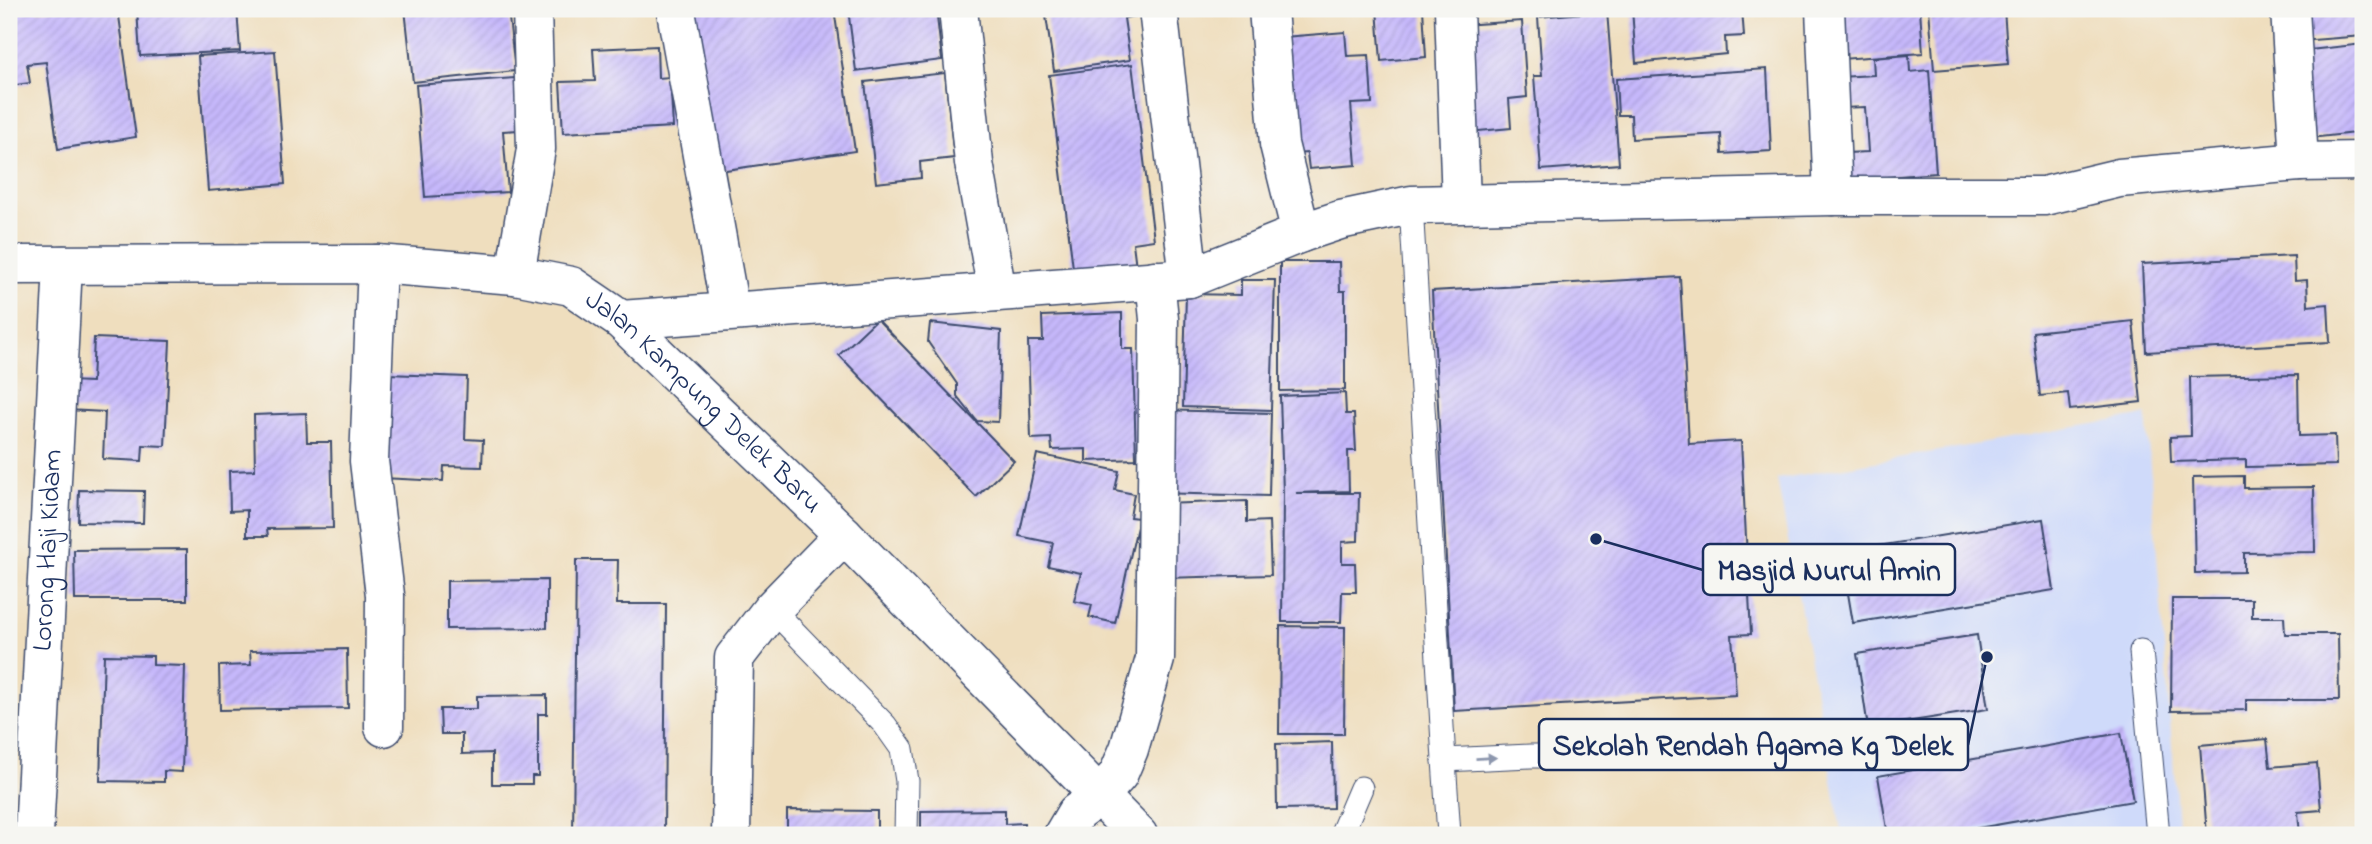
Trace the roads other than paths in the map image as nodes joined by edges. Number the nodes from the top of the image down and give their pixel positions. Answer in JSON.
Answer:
{"nodes":[{"id":1,"x":532,"y":9,"type":"edge"},
{"id":2,"x":677,"y":9,"type":"edge"},
{"id":3,"x":958,"y":9,"type":"edge"},
{"id":4,"x":1158,"y":9,"type":"edge"},
{"id":5,"x":1268,"y":9,"type":"edge"},
{"id":6,"x":1454,"y":9,"type":"edge"},
{"id":7,"x":1825,"y":9,"type":"edge"},
{"id":8,"x":2290,"y":9,"type":"edge"},
{"id":9,"x":2299,"y":162,"type":"junction"},
{"id":10,"x":2363,"y":162,"type":"edge"},
{"id":11,"x":1833,"y":196,"type":"junction"},
{"id":12,"x":1461,"y":203,"type":"junction"},
{"id":13,"x":1411,"y":205,"type":"junction"},
{"id":14,"x":1301,"y":233,"type":"junction"},
{"id":15,"x":377,"y":264,"type":"junction"},
{"id":16,"x":9,"y":265,"type":"edge"},
{"id":17,"x":63,"y":265,"type":"junction"},
{"id":18,"x":515,"y":275,"type":"junction"},
{"id":19,"x":1172,"y":279,"type":"junction"},
{"id":20,"x":997,"y":292,"type":"junction"},
{"id":21,"x":730,"y":310,"type":"junction"},
{"id":22,"x":621,"y":320,"type":"junction"},
{"id":23,"x":844,"y":535,"type":"junction"},
{"id":24,"x":772,"y":609,"type":"junction"},
{"id":25,"x":2141,"y":652,"type":"dead end"},
{"id":26,"x":384,"y":727,"type":"dead end"},
{"id":27,"x":1632,"y":756,"type":"dead end"},
{"id":28,"x":1444,"y":760,"type":"junction"},
{"id":29,"x":1361,"y":788,"type":"dead end"},
{"id":30,"x":1098,"y":797,"type":"junction"},
{"id":31,"x":34,"y":835,"type":"edge"},
{"id":32,"x":731,"y":835,"type":"edge"},
{"id":33,"x":906,"y":835,"type":"edge"},
{"id":34,"x":1063,"y":835,"type":"edge"},
{"id":35,"x":1138,"y":835,"type":"edge"},
{"id":36,"x":1341,"y":835,"type":"edge"},
{"id":37,"x":1449,"y":835,"type":"edge"},
{"id":38,"x":2158,"y":835,"type":"edge"}],
"edges":[{"from":1,"to":18,"type":"street"},
{"from":2,"to":21,"type":"street"},
{"from":3,"to":20,"type":"street"},
{"from":4,"to":19,"type":"street"},
{"from":5,"to":14,"type":"street"},
{"from":6,"to":12,"type":"street"},
{"from":7,"to":11,"type":"street"},
{"from":8,"to":9,"type":"street"},
{"from":9,"to":10,"type":"street"},
{"from":9,"to":11,"type":"street"},
{"from":11,"to":12,"type":"street"},
{"from":12,"to":13,"type":"street"},
{"from":13,"to":14,"type":"street"},
{"from":13,"to":28,"type":"lane"},
{"from":14,"to":19,"type":"street"},
{"from":15,"to":17,"type":"street","name":"Jalan Kampung Delek Baru"},
{"from":15,"to":18,"type":"street","name":"Jalan Kampung Delek Baru"},
{"from":15,"to":26,"type":"street"},
{"from":16,"to":17,"type":"street","name":"Jalan Kampung Delek Baru"},
{"from":17,"to":31,"type":"street","name":"Lorong Haji Kidam"},
{"from":18,"to":22,"type":"street","name":"Jalan Kampung Delek Baru"},
{"from":19,"to":20,"type":"street"},
{"from":19,"to":30,"type":"street"},
{"from":20,"to":21,"type":"street"},
{"from":21,"to":22,"type":"street"},
{"from":22,"to":23,"type":"street","name":"Jalan Kampung Delek Baru"},
{"from":23,"to":24,"type":"street"},
{"from":23,"to":30,"type":"street","name":"Jalan Kampung Delek Baru"},
{"from":24,"to":32,"type":"street"},
{"from":24,"to":33,"type":"lane"},
{"from":25,"to":38,"type":"lane"},
{"from":28,"to":27,"type":"lane","one_way":true},
{"from":28,"to":37,"type":"lane"},
{"from":29,"to":36,"type":"lane"},
{"from":30,"to":34,"type":"street"},
{"from":30,"to":35,"type":"street","name":"Jalan Kampung Delek Baru"}]}
